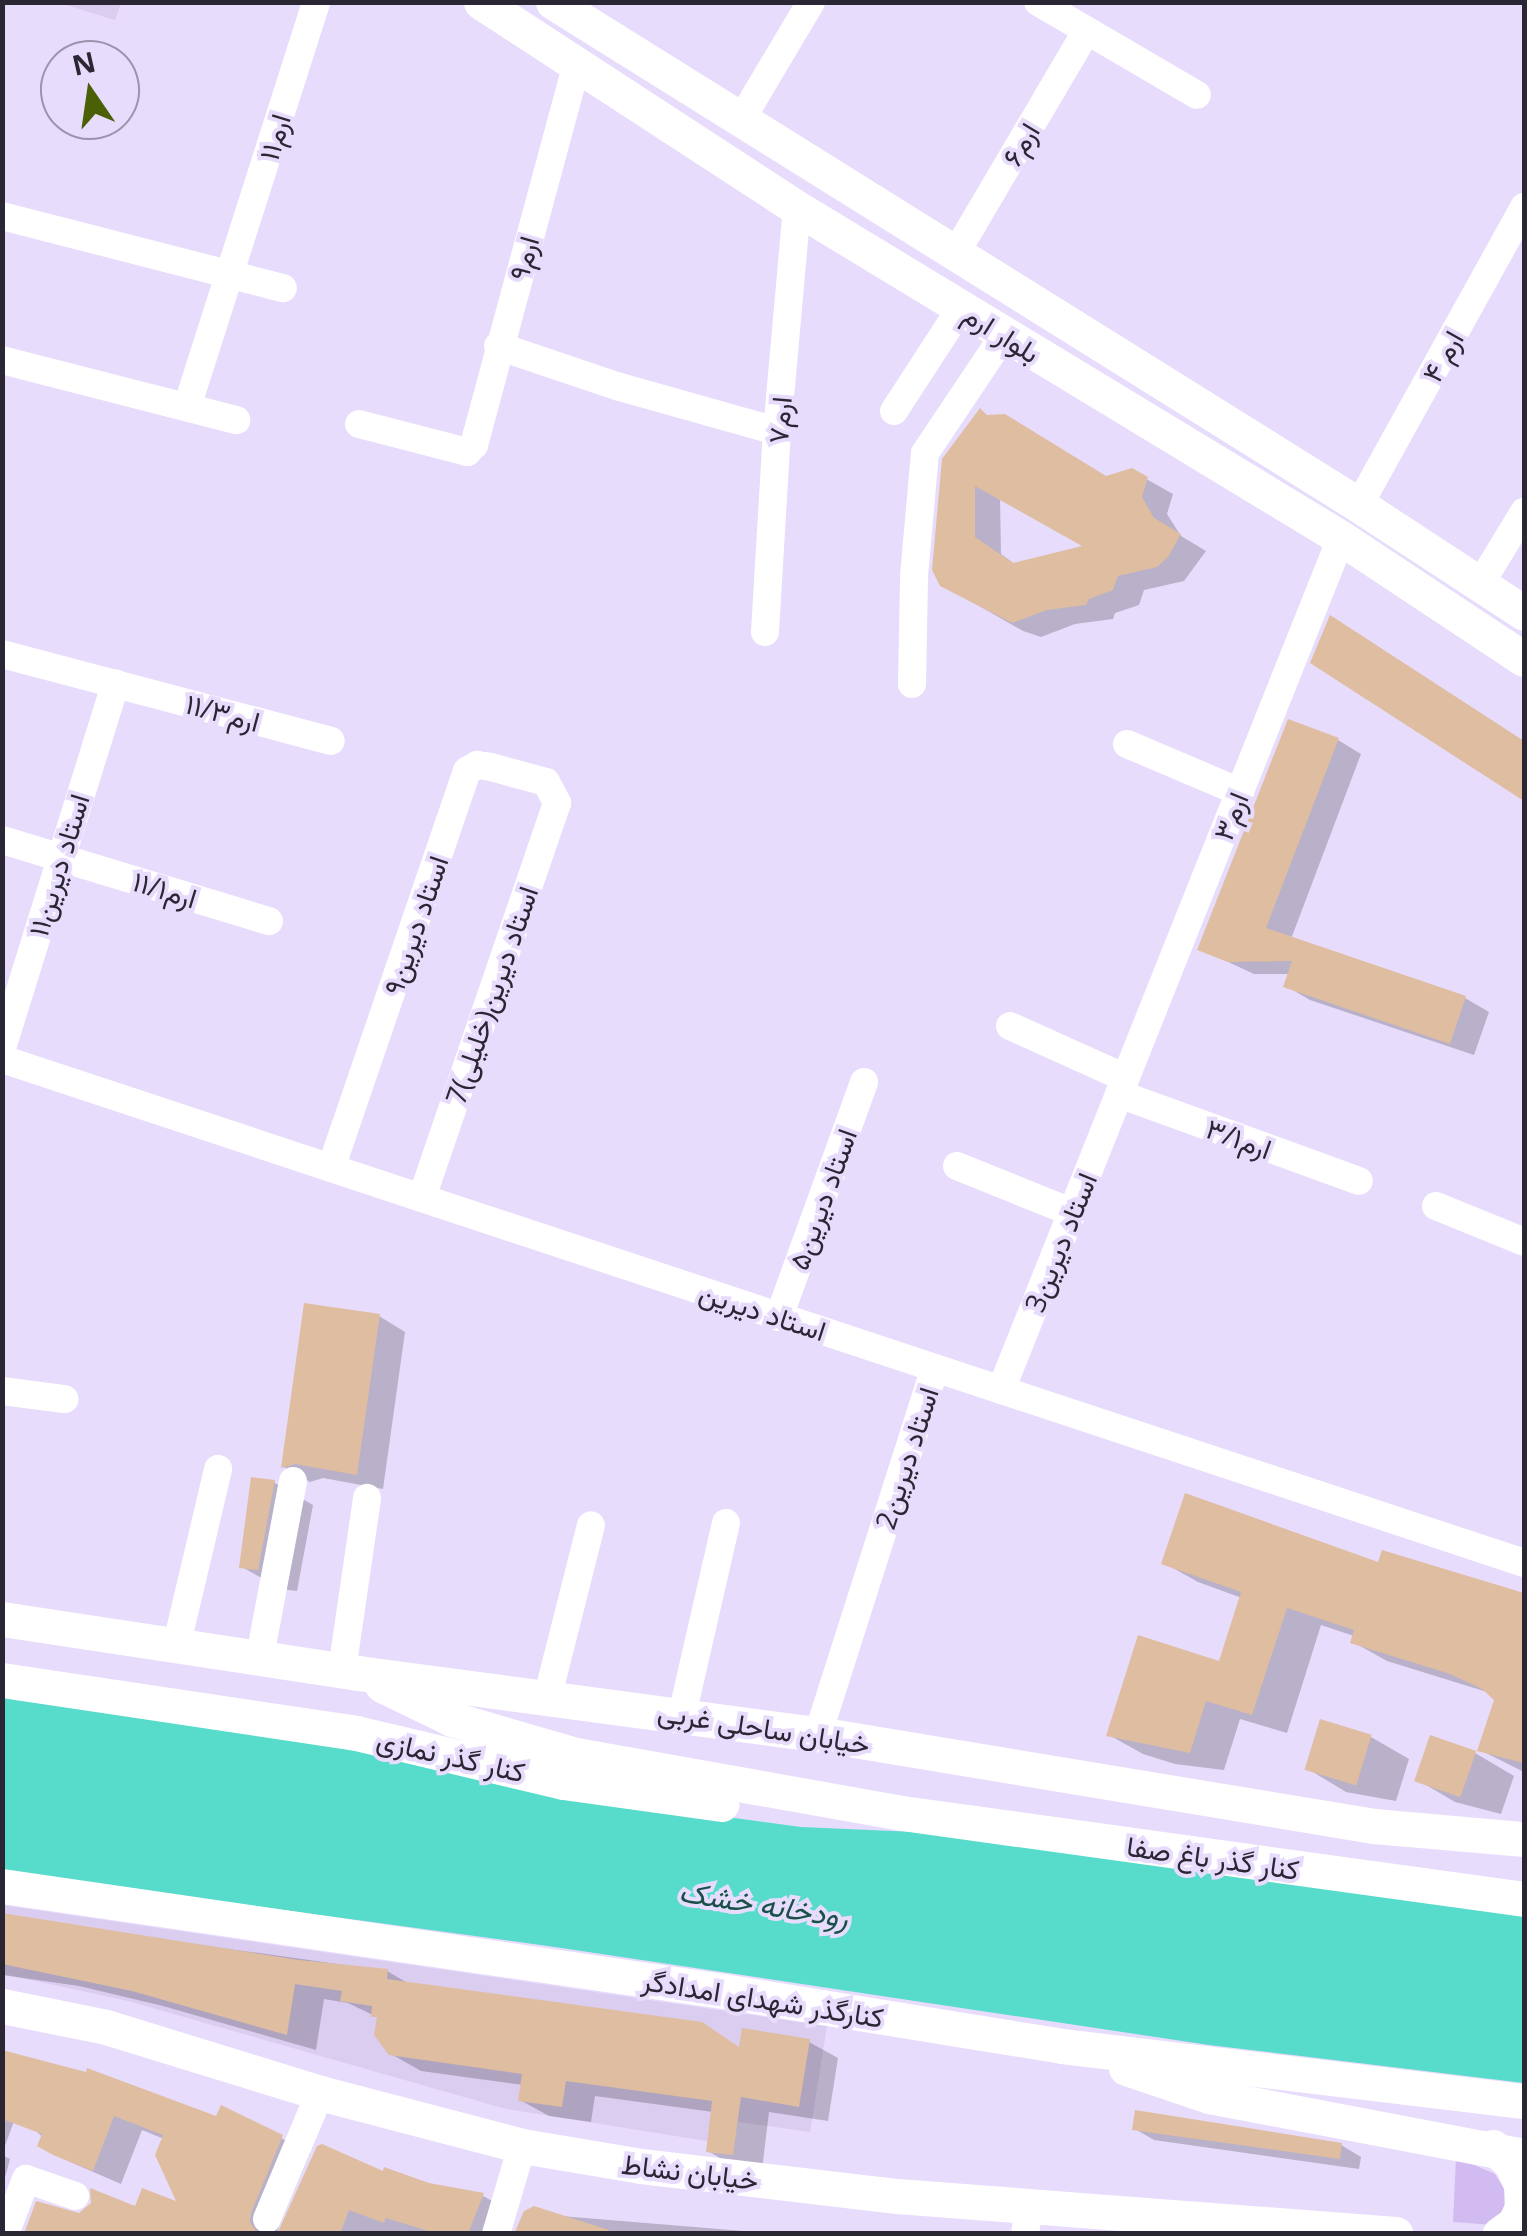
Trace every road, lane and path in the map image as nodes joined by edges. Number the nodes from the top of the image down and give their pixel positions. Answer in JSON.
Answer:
{"nodes":[{"id":1,"x":316,"y":2,"type":"edge"},
{"id":2,"x":482,"y":2,"type":"edge"},
{"id":3,"x":553,"y":2,"type":"edge"},
{"id":4,"x":810,"y":2,"type":"edge"},
{"id":5,"x":1038,"y":2,"type":"edge"},
{"id":6,"x":1086,"y":32,"type":"junction"},
{"id":7,"x":626,"y":47,"type":"junction"},
{"id":8,"x":590,"y":71,"type":"junction"},
{"id":9,"x":1196,"y":95,"type":"dead end"},
{"id":10,"x":741,"y":120,"type":"junction"},
{"id":11,"x":1524,"y":207,"type":"edge"},
{"id":12,"x":798,"y":208,"type":"junction"},
{"id":13,"x":2,"y":216,"type":"edge"},
{"id":14,"x":954,"y":256,"type":"junction"},
{"id":15,"x":233,"y":272,"type":"junction"},
{"id":16,"x":283,"y":288,"type":"dead end"},
{"id":17,"x":961,"y":308,"type":"junction"},
{"id":18,"x":1004,"y":335,"type":"junction"},
{"id":19,"x":498,"y":346,"type":"junction"},
{"id":20,"x":2,"y":360,"type":"edge"},
{"id":21,"x":187,"y":407,"type":"junction"},
{"id":22,"x":894,"y":411,"type":"dead end"},
{"id":23,"x":236,"y":420,"type":"dead end"},
{"id":24,"x":360,"y":424,"type":"dead end"},
{"id":25,"x":777,"y":431,"type":"junction"},
{"id":26,"x":1359,"y":505,"type":"junction"},
{"id":27,"x":1524,"y":512,"type":"edge"},
{"id":28,"x":1341,"y":538,"type":"junction"},
{"id":29,"x":1479,"y":586,"type":"junction"},
{"id":30,"x":1524,"y":613,"type":"edge"},
{"id":31,"x":766,"y":632,"type":"dead end"},
{"id":32,"x":2,"y":654,"type":"edge"},
{"id":33,"x":1524,"y":659,"type":"edge"},
{"id":34,"x":116,"y":683,"type":"junction"},
{"id":35,"x":912,"y":684,"type":"dead end"},
{"id":36,"x":330,"y":741,"type":"dead end"},
{"id":37,"x":1127,"y":744,"type":"dead end"},
{"id":38,"x":554,"y":792,"type":"joint"},
{"id":39,"x":1240,"y":792,"type":"junction"},
{"id":40,"x":2,"y":840,"type":"edge"},
{"id":41,"x":60,"y":856,"type":"junction"},
{"id":42,"x":269,"y":921,"type":"dead end"},
{"id":43,"x":1010,"y":1026,"type":"dead end"},
{"id":44,"x":2,"y":1048,"type":"edge"},
{"id":45,"x":2,"y":1059,"type":"edge"},
{"id":46,"x":864,"y":1082,"type":"dead end"},
{"id":47,"x":1122,"y":1086,"type":"junction"},
{"id":48,"x":958,"y":1166,"type":"dead end"},
{"id":49,"x":332,"y":1168,"type":"junction"},
{"id":50,"x":1359,"y":1182,"type":"dead end"},
{"id":51,"x":422,"y":1198,"type":"junction"},
{"id":52,"x":1436,"y":1206,"type":"dead end"},
{"id":53,"x":1072,"y":1212,"type":"junction"},
{"id":54,"x":1524,"y":1242,"type":"edge"},
{"id":55,"x":779,"y":1316,"type":"junction"},
{"id":56,"x":935,"y":1368,"type":"junction"},
{"id":57,"x":1000,"y":1390,"type":"junction"},
{"id":58,"x":2,"y":1391,"type":"edge"},
{"id":59,"x":64,"y":1399,"type":"dead end"},
{"id":60,"x":218,"y":1469,"type":"dead end"},
{"id":61,"x":293,"y":1481,"type":"dead end"},
{"id":62,"x":367,"y":1498,"type":"dead end"},
{"id":63,"x":726,"y":1523,"type":"dead end"},
{"id":64,"x":591,"y":1525,"type":"dead end"},
{"id":65,"x":1524,"y":1562,"type":"edge"},
{"id":66,"x":2,"y":1619,"type":"edge"},
{"id":67,"x":177,"y":1643,"type":"junction"},
{"id":68,"x":260,"y":1656,"type":"junction"},
{"id":69,"x":350,"y":1671,"type":"junction"},
{"id":70,"x":2,"y":1680,"type":"edge"},
{"id":71,"x":548,"y":1695,"type":"junction"},
{"id":72,"x":682,"y":1714,"type":"junction"},
{"id":73,"x":818,"y":1734,"type":"junction"},
{"id":74,"x":902,"y":1812,"type":"junction"},
{"id":75,"x":1524,"y":1838,"type":"edge"},
{"id":76,"x":2,"y":1886,"type":"edge"},
{"id":77,"x":1524,"y":1899,"type":"edge"},
{"id":78,"x":2,"y":2006,"type":"edge"},
{"id":79,"x":1062,"y":2046,"type":"junction"},
{"id":80,"x":320,"y":2093,"type":"junction"},
{"id":81,"x":1524,"y":2100,"type":"edge"},
{"id":82,"x":522,"y":2146,"type":"junction"},
{"id":83,"x":1509,"y":2151,"type":"edge"},
{"id":84,"x":75,"y":2196,"type":"dead end"},
{"id":85,"x":267,"y":2219,"type":"dead end"},
{"id":86,"x":1027,"y":2220,"type":"edge"},
{"id":87,"x":6,"y":2234,"type":"edge"},
{"id":88,"x":496,"y":2234,"type":"edge"},
{"id":89,"x":1396,"y":2234,"type":"edge"},
{"id":90,"x":1500,"y":2234,"type":"edge"}],
"edges":[{"from":1,"to":15,"type":"street","name":"ارم۱۱"},
{"from":2,"to":8,"type":"main road","name":"بلوار ارم"},
{"from":3,"to":7,"type":"main road","name":"بلوار ارم"},
{"from":4,"to":10,"type":"street"},
{"from":5,"to":6,"type":"street"},
{"from":6,"to":9,"type":"street"},
{"from":6,"to":14,"type":"street","name":"ارم۶"},
{"from":7,"to":8,"type":"main road"},
{"from":7,"to":10,"type":"main road","name":"بلوار ارم"},
{"from":8,"to":12,"type":"main road","name":"بلوار ارم"},
{"from":8,"to":19,"type":"street","name":"ارم۹"},
{"from":10,"to":14,"type":"main road","name":"بلوار ارم"},
{"from":11,"to":26,"type":"street","name":"ارم ۴"},
{"from":12,"to":17,"type":"main road","name":"بلوار ارم"},
{"from":12,"to":25,"type":"street","name":"ارم۷"},
{"from":13,"to":15,"type":"street"},
{"from":14,"to":26,"type":"main road","name":"بلوار ارم"},
{"from":15,"to":16,"type":"street"},
{"from":15,"to":21,"type":"street","name":"ارم۱۱"},
{"from":17,"to":18,"type":"main road","name":"بلوار ارم"},
{"from":17,"to":22,"type":"street"},
{"from":18,"to":28,"type":"main road","name":"بلوار ارم"},
{"from":18,"to":35,"type":"street"},
{"from":19,"to":24,"type":"street","name":"ارم۹"},
{"from":19,"to":25,"type":"street"},
{"from":20,"to":21,"type":"street"},
{"from":21,"to":23,"type":"street"},
{"from":25,"to":31,"type":"street","name":"ارم۷"},
{"from":26,"to":29,"type":"main road","name":"بلوار ارم"},
{"from":27,"to":29,"type":"street"},
{"from":28,"to":33,"type":"main road","name":"بلوار ارم"},
{"from":28,"to":39,"type":"street","name":"ارم۳"},
{"from":29,"to":30,"type":"main road","name":"بلوار ارم"},
{"from":32,"to":34,"type":"street","name":"۱۱/۳ارم"},
{"from":34,"to":36,"type":"street","name":"۱۱/۳ارم"},
{"from":34,"to":41,"type":"street","name":"استاد دیرین۱۱"},
{"from":37,"to":39,"type":"street"},
{"from":38,"to":49,"type":"street","name":"استاد دیرین۹"},
{"from":38,"to":51,"type":"street","name":"7استاد دیرین(خلیلی)"},
{"from":39,"to":47,"type":"street","name":"ارم۳"},
{"from":40,"to":41,"type":"street","name":"۱۱/۱ارم"},
{"from":41,"to":42,"type":"street","name":"۱۱/۱ارم"},
{"from":41,"to":44,"type":"street","name":"استاد دیرین۱۱"},
{"from":43,"to":47,"type":"street","name":"۳/۱ارم"},
{"from":45,"to":49,"type":"street","name":"استاد دیرین"},
{"from":46,"to":55,"type":"street","name":"استاد دیرین۵"},
{"from":47,"to":50,"type":"street","name":"۳/۱ارم"},
{"from":47,"to":53,"type":"street","name":"3استاد دیرین"},
{"from":48,"to":53,"type":"street"},
{"from":49,"to":51,"type":"street","name":"استاد دیرین"},
{"from":51,"to":55,"type":"street","name":"استاد دیرین"},
{"from":52,"to":54,"type":"street"},
{"from":53,"to":57,"type":"street","name":"3استاد دیرین"},
{"from":55,"to":56,"type":"street","name":"استاد دیرین"},
{"from":56,"to":57,"type":"street","name":"استاد دیرین"},
{"from":56,"to":73,"type":"street","name":"2استاد دیرین"},
{"from":57,"to":65,"type":"street","name":"استاد دیرین"},
{"from":58,"to":59,"type":"street"},
{"from":60,"to":67,"type":"street"},
{"from":61,"to":68,"type":"street"},
{"from":62,"to":69,"type":"street"},
{"from":63,"to":72,"type":"street"},
{"from":64,"to":71,"type":"street"},
{"from":66,"to":67,"type":"main road","name":"خیابان ساحلی غربی"},
{"from":67,"to":68,"type":"main road","name":"خیابان ساحلی غربی"},
{"from":68,"to":69,"type":"main road","name":"خیابان ساحلی غربی"},
{"from":69,"to":71,"type":"main road","name":"خیابان ساحلی غربی"},
{"from":69,"to":74,"type":"main road"},
{"from":70,"to":74,"type":"main road","name":"کنار گذر نمازی"},
{"from":71,"to":72,"type":"main road","name":"خیابان ساحلی غربی"},
{"from":72,"to":73,"type":"main road","name":"خیابان ساحلی غربی"},
{"from":73,"to":75,"type":"main road","name":"خیابان ساحلی غربی"},
{"from":74,"to":77,"type":"main road","name":"کنار گذر باغ صفا"},
{"from":76,"to":79,"type":"main road","name":"کنارگذر شهدای امدادگر"},
{"from":78,"to":80,"type":"main road","name":"خیابان نشاط"},
{"from":79,"to":81,"type":"main road","name":"کنارگذر شهدای امدادگر"},
{"from":79,"to":83,"type":"main road"},
{"from":80,"to":82,"type":"main road","name":"خیابان نشاط"},
{"from":80,"to":85,"type":"street"},
{"from":82,"to":86,"type":"main road","name":"خیابان نشاط"},
{"from":82,"to":88,"type":"street"},
{"from":83,"to":90,"type":"main road"},
{"from":84,"to":87,"type":"street"},
{"from":86,"to":89,"type":"main road","name":"خیابان نشاط"}]}
